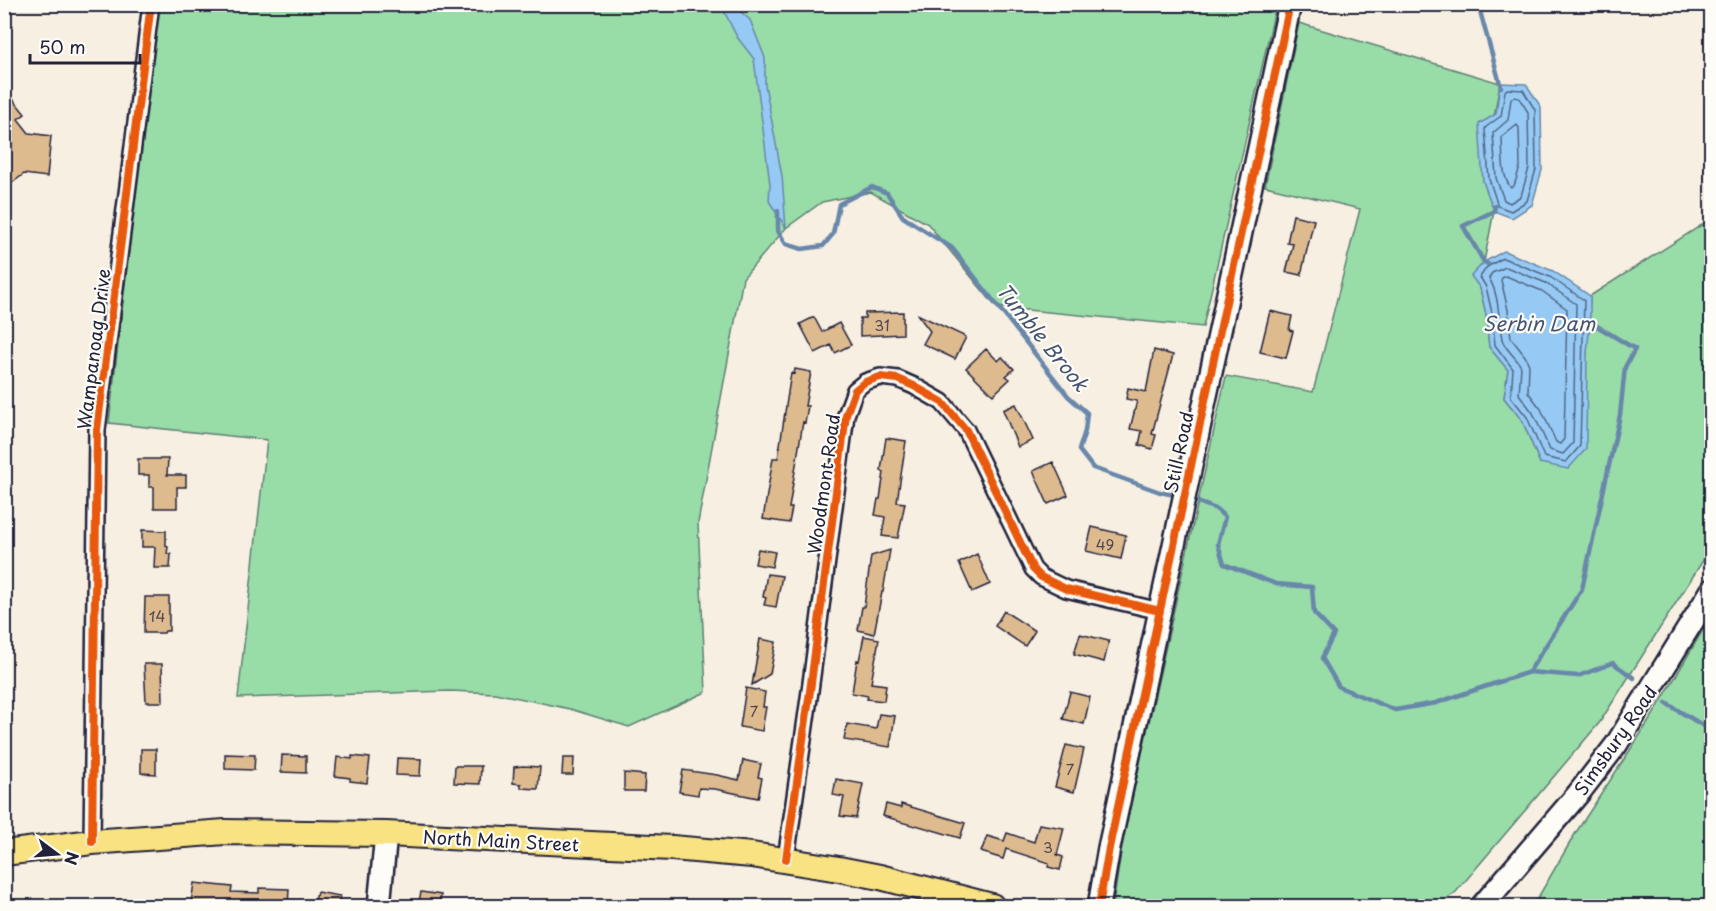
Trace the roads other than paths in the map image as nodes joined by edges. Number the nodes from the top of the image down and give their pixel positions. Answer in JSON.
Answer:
{"nodes":[{"id":1,"x":151,"y":4,"type":"edge"},
{"id":2,"x":1290,"y":4,"type":"edge"},
{"id":3,"x":1712,"y":590,"type":"edge"},
{"id":4,"x":1160,"y":611,"type":"junction"},
{"id":5,"x":386,"y":834,"type":"junction"},
{"id":6,"x":92,"y":842,"type":"junction"},
{"id":7,"x":4,"y":854,"type":"edge"},
{"id":8,"x":786,"y":859,"type":"junction"},
{"id":9,"x":379,"y":906,"type":"edge"},
{"id":10,"x":992,"y":906,"type":"edge"},
{"id":11,"x":1099,"y":906,"type":"edge"},
{"id":12,"x":1482,"y":906,"type":"edge"}],
"edges":[{"from":1,"to":6,"type":"street","name":"Wampanoag Drive"},
{"from":2,"to":4,"type":"street","name":"Still Road"},
{"from":3,"to":12,"type":"street","name":"Simsbury Road"},
{"from":4,"to":8,"type":"street","name":"Woodmont Road"},
{"from":4,"to":11,"type":"street","name":"Still Road"},
{"from":5,"to":6,"type":"main road","name":"North Main Street"},
{"from":5,"to":8,"type":"main road","name":"North Main Street"},
{"from":5,"to":9,"type":"street"},
{"from":6,"to":7,"type":"main road","name":"North Main Street"},
{"from":8,"to":10,"type":"main road","name":"North Main Street"}]}
